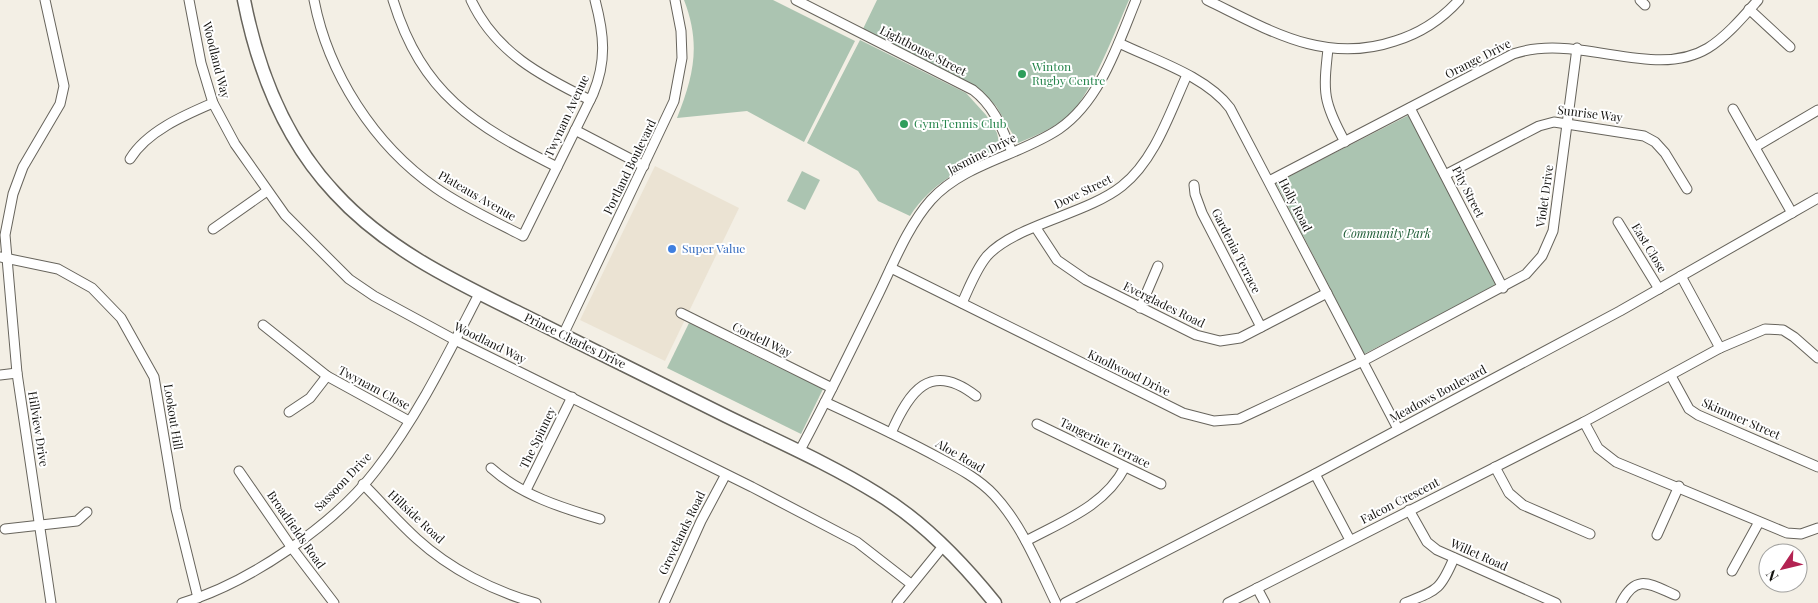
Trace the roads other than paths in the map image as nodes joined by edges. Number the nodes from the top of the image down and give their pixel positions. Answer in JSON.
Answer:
{"nodes":[{"id":1,"x":45,"y":0,"type":"edge"},
{"id":2,"x":189,"y":0,"type":"edge"},
{"id":3,"x":244,"y":0,"type":"edge"},
{"id":4,"x":314,"y":0,"type":"edge"},
{"id":5,"x":393,"y":0,"type":"edge"},
{"id":6,"x":471,"y":0,"type":"edge"},
{"id":7,"x":595,"y":0,"type":"edge"},
{"id":8,"x":675,"y":0,"type":"edge"},
{"id":9,"x":796,"y":0,"type":"edge"},
{"id":10,"x":1136,"y":0,"type":"edge"},
{"id":11,"x":1207,"y":0,"type":"edge"},
{"id":12,"x":1459,"y":0,"type":"edge"},
{"id":13,"x":1758,"y":0,"type":"edge"},
{"id":14,"x":1750,"y":9,"type":"junction"},
{"id":15,"x":1119,"y":43,"type":"junction"},
{"id":16,"x":1790,"y":47,"type":"dead end"},
{"id":17,"x":1577,"y":48,"type":"junction"},
{"id":18,"x":1328,"y":49,"type":"junction"},
{"id":19,"x":1188,"y":75,"type":"junction"},
{"id":20,"x":590,"y":100,"type":"junction"},
{"id":21,"x":214,"y":103,"type":"junction"},
{"id":22,"x":1410,"y":108,"type":"junction"},
{"id":23,"x":1733,"y":109,"type":"dead end"},
{"id":24,"x":1818,"y":110,"type":"edge"},
{"id":25,"x":1567,"y":124,"type":"junction"},
{"id":26,"x":575,"y":130,"type":"junction"},
{"id":27,"x":1345,"y":142,"type":"junction"},
{"id":28,"x":1755,"y":147,"type":"junction"},
{"id":29,"x":1012,"y":152,"type":"junction"},
{"id":30,"x":130,"y":159,"type":"dead end"},
{"id":31,"x":644,"y":166,"type":"junction"},
{"id":32,"x":557,"y":167,"type":"junction"},
{"id":33,"x":1445,"y":175,"type":"junction"},
{"id":34,"x":1269,"y":182,"type":"junction"},
{"id":35,"x":1194,"y":185,"type":"dead end"},
{"id":36,"x":1688,"y":189,"type":"dead end"},
{"id":37,"x":267,"y":191,"type":"junction"},
{"id":38,"x":1818,"y":198,"type":"edge"},
{"id":39,"x":1792,"y":213,"type":"junction"},
{"id":40,"x":1618,"y":222,"type":"dead end"},
{"id":41,"x":1036,"y":228,"type":"junction"},
{"id":42,"x":213,"y":229,"type":"dead end"},
{"id":43,"x":522,"y":236,"type":"joint"},
{"id":44,"x":3,"y":257,"type":"edge"},
{"id":45,"x":1158,"y":266,"type":"dead end"},
{"id":46,"x":891,"y":268,"type":"junction"},
{"id":47,"x":1681,"y":276,"type":"junction"},
{"id":48,"x":1503,"y":288,"type":"junction"},
{"id":49,"x":1659,"y":289,"type":"junction"},
{"id":50,"x":1327,"y":293,"type":"junction"},
{"id":51,"x":479,"y":294,"type":"junction"},
{"id":52,"x":962,"y":303,"type":"junction"},
{"id":53,"x":1140,"y":308,"type":"junction"},
{"id":54,"x":681,"y":313,"type":"dead end"},
{"id":55,"x":264,"y":325,"type":"dead end"},
{"id":56,"x":1261,"y":327,"type":"junction"},
{"id":57,"x":563,"y":335,"type":"junction"},
{"id":58,"x":455,"y":340,"type":"junction"},
{"id":59,"x":1720,"y":348,"type":"junction"},
{"id":60,"x":1818,"y":358,"type":"edge"},
{"id":61,"x":1362,"y":361,"type":"junction"},
{"id":62,"x":17,"y":373,"type":"junction"},
{"id":63,"x":0,"y":375,"type":"edge"},
{"id":64,"x":327,"y":376,"type":"junction"},
{"id":65,"x":1671,"y":376,"type":"junction"},
{"id":66,"x":832,"y":388,"type":"junction"},
{"id":67,"x":976,"y":396,"type":"dead end"},
{"id":68,"x":572,"y":397,"type":"junction"},
{"id":69,"x":825,"y":402,"type":"junction"},
{"id":70,"x":289,"y":412,"type":"dead end"},
{"id":71,"x":409,"y":421,"type":"junction"},
{"id":72,"x":1584,"y":422,"type":"junction"},
{"id":73,"x":1037,"y":424,"type":"dead end"},
{"id":74,"x":1398,"y":429,"type":"junction"},
{"id":75,"x":891,"y":433,"type":"junction"},
{"id":76,"x":799,"y":452,"type":"junction"},
{"id":77,"x":1125,"y":467,"type":"junction"},
{"id":78,"x":1495,"y":467,"type":"junction"},
{"id":79,"x":1818,"y":467,"type":"edge"},
{"id":80,"x":491,"y":468,"type":"dead end"},
{"id":81,"x":239,"y":471,"type":"dead end"},
{"id":82,"x":1315,"y":474,"type":"junction"},
{"id":83,"x":725,"y":476,"type":"junction"},
{"id":84,"x":363,"y":484,"type":"junction"},
{"id":85,"x":1161,"y":484,"type":"dead end"},
{"id":86,"x":1679,"y":486,"type":"junction"},
{"id":87,"x":526,"y":490,"type":"junction"},
{"id":88,"x":1409,"y":510,"type":"junction"},
{"id":89,"x":87,"y":512,"type":"dead end"},
{"id":90,"x":600,"y":519,"type":"dead end"},
{"id":91,"x":1759,"y":522,"type":"junction"},
{"id":92,"x":40,"y":525,"type":"junction"},
{"id":93,"x":1818,"y":528,"type":"edge"},
{"id":94,"x":5,"y":529,"type":"dead end"},
{"id":95,"x":1590,"y":534,"type":"dead end"},
{"id":96,"x":1657,"y":535,"type":"dead end"},
{"id":97,"x":1350,"y":540,"type":"junction"},
{"id":98,"x":1026,"y":541,"type":"junction"},
{"id":99,"x":944,"y":545,"type":"junction"},
{"id":100,"x":292,"y":548,"type":"junction"},
{"id":101,"x":1454,"y":558,"type":"junction"},
{"id":102,"x":1732,"y":571,"type":"dead end"},
{"id":103,"x":910,"y":584,"type":"junction"},
{"id":104,"x":1257,"y":588,"type":"junction"},
{"id":105,"x":1675,"y":595,"type":"dead end"},
{"id":106,"x":198,"y":598,"type":"junction"},
{"id":107,"x":50,"y":603,"type":"edge"},
{"id":108,"x":182,"y":603,"type":"edge"},
{"id":109,"x":334,"y":603,"type":"edge"},
{"id":110,"x":536,"y":603,"type":"edge"},
{"id":111,"x":664,"y":603,"type":"edge"},
{"id":112,"x":897,"y":603,"type":"edge"},
{"id":113,"x":996,"y":603,"type":"edge"},
{"id":114,"x":1056,"y":603,"type":"edge"},
{"id":115,"x":1065,"y":603,"type":"edge"},
{"id":116,"x":1228,"y":603,"type":"edge"},
{"id":117,"x":1265,"y":603,"type":"edge"},
{"id":118,"x":1405,"y":603,"type":"edge"},
{"id":119,"x":1556,"y":603,"type":"edge"},
{"id":120,"x":1621,"y":603,"type":"edge"}],
"edges":[{"from":1,"to":44,"type":"street","name":"Hillview Drive"},
{"from":2,"to":21,"type":"street","name":"Woodland Way"},
{"from":3,"to":51,"type":"highway","name":"Prince Charles Drive"},
{"from":4,"to":43,"type":"street","name":"Plateaus Avenue"},
{"from":5,"to":32,"type":"street"},
{"from":6,"to":20,"type":"street"},
{"from":7,"to":20,"type":"street","name":"Twynam Avenue"},
{"from":8,"to":31,"type":"street","name":"Portland Boulevard"},
{"from":9,"to":29,"type":"street","name":"Lighthouse Street"},
{"from":10,"to":15,"type":"street","name":"Jasmine Drive"},
{"from":11,"to":18,"type":"street"},
{"from":12,"to":18,"type":"street"},
{"from":13,"to":14,"type":"street","name":"Orange Drive"},
{"from":14,"to":16,"type":"street"},
{"from":14,"to":17,"type":"street","name":"Orange Drive"},
{"from":15,"to":19,"type":"street","name":"Holly Road"},
{"from":15,"to":29,"type":"street","name":"Jasmine Drive"},
{"from":17,"to":22,"type":"street","name":"Orange Drive"},
{"from":17,"to":25,"type":"street","name":"Violet Drive"},
{"from":18,"to":27,"type":"street"},
{"from":19,"to":34,"type":"street","name":"Holly Road"},
{"from":19,"to":41,"type":"street","name":"Dove Street"},
{"from":20,"to":26,"type":"street","name":"Twynam Avenue"},
{"from":21,"to":30,"type":"street"},
{"from":21,"to":37,"type":"street","name":"Woodland Way"},
{"from":22,"to":27,"type":"street","name":"Orange Drive"},
{"from":22,"to":33,"type":"street","name":"Pity Street"},
{"from":23,"to":28,"type":"street"},
{"from":24,"to":28,"type":"street"},
{"from":25,"to":33,"type":"street","name":"Sunrise Way"},
{"from":25,"to":36,"type":"street","name":"Sunrise Way"},
{"from":25,"to":48,"type":"street","name":"Violet Drive"},
{"from":26,"to":31,"type":"street"},
{"from":26,"to":32,"type":"street","name":"Twynam Avenue"},
{"from":27,"to":34,"type":"street","name":"Orange Drive"},
{"from":28,"to":39,"type":"street"},
{"from":29,"to":46,"type":"street","name":"Jasmine Drive"},
{"from":31,"to":57,"type":"street","name":"Portland Boulevard"},
{"from":32,"to":43,"type":"street","name":"Twynam Avenue"},
{"from":33,"to":48,"type":"street","name":"Pity Street"},
{"from":34,"to":50,"type":"street","name":"Holly Road"},
{"from":35,"to":56,"type":"street","name":"Gardenia Terrace"},
{"from":37,"to":42,"type":"street"},
{"from":37,"to":58,"type":"street","name":"Woodland Way"},
{"from":38,"to":39,"type":"street","name":"Meadows Boulevard"},
{"from":39,"to":47,"type":"street","name":"Meadows Boulevard"},
{"from":40,"to":49,"type":"street","name":"East Close"},
{"from":41,"to":52,"type":"street","name":"Dove Street"},
{"from":41,"to":53,"type":"street","name":"Everglades Road"},
{"from":44,"to":62,"type":"street","name":"Hillview Drive"},
{"from":44,"to":106,"type":"street","name":"Lookout Hill"},
{"from":45,"to":53,"type":"street"},
{"from":46,"to":52,"type":"street","name":"Knollwood Drive"},
{"from":46,"to":66,"type":"street","name":"Jasmine Drive"},
{"from":47,"to":49,"type":"street","name":"Meadows Boulevard"},
{"from":47,"to":59,"type":"street"},
{"from":48,"to":61,"type":"street","name":"Violet Drive"},
{"from":49,"to":74,"type":"street","name":"Meadows Boulevard"},
{"from":50,"to":56,"type":"street","name":"Everglades Road"},
{"from":50,"to":61,"type":"street","name":"Holly Road"},
{"from":51,"to":57,"type":"highway","name":"Prince Charles Drive"},
{"from":51,"to":58,"type":"street","name":"Sassoon Drive"},
{"from":52,"to":61,"type":"street","name":"Knollwood Drive"},
{"from":53,"to":56,"type":"street","name":"Everglades Road"},
{"from":54,"to":66,"type":"street","name":"Cordell Way"},
{"from":55,"to":64,"type":"street","name":"Twynam Close"},
{"from":57,"to":76,"type":"highway","name":"Prince Charles Drive"},
{"from":58,"to":68,"type":"street","name":"Woodland Way"},
{"from":58,"to":71,"type":"street","name":"Sassoon Drive"},
{"from":59,"to":60,"type":"street","name":"Falcon Crescent"},
{"from":59,"to":65,"type":"street","name":"Falcon Crescent"},
{"from":61,"to":74,"type":"street","name":"Holly Road"},
{"from":62,"to":63,"type":"street"},
{"from":62,"to":92,"type":"street","name":"Hillview Drive"},
{"from":64,"to":70,"type":"street","name":"Twynam Close"},
{"from":64,"to":71,"type":"street","name":"Twynam Close"},
{"from":65,"to":72,"type":"street","name":"Falcon Crescent"},
{"from":65,"to":79,"type":"street","name":"Skimmer Street"},
{"from":66,"to":69,"type":"street","name":"Jasmine Drive"},
{"from":67,"to":75,"type":"street"},
{"from":68,"to":83,"type":"street","name":"Woodland Way"},
{"from":68,"to":87,"type":"street","name":"The Spinney"},
{"from":69,"to":75,"type":"street","name":"Aloe Road"},
{"from":69,"to":76,"type":"street","name":"Jasmine Drive"},
{"from":71,"to":84,"type":"street","name":"Sassoon Drive"},
{"from":72,"to":78,"type":"street","name":"Falcon Crescent"},
{"from":72,"to":86,"type":"street"},
{"from":73,"to":77,"type":"street","name":"Tangerine Terrace"},
{"from":74,"to":82,"type":"street","name":"Meadows Boulevard"},
{"from":75,"to":98,"type":"street","name":"Aloe Road"},
{"from":76,"to":99,"type":"highway","name":"Prince Charles Drive"},
{"from":77,"to":85,"type":"street","name":"Tangerine Terrace"},
{"from":77,"to":98,"type":"street"},
{"from":78,"to":88,"type":"street","name":"Falcon Crescent"},
{"from":78,"to":95,"type":"street"},
{"from":80,"to":87,"type":"street"},
{"from":81,"to":100,"type":"street","name":"Broadfields Road"},
{"from":82,"to":97,"type":"street"},
{"from":82,"to":115,"type":"street","name":"Meadows Boulevard"},
{"from":83,"to":103,"type":"street","name":"Woodland Way"},
{"from":83,"to":111,"type":"street","name":"Grovelands Road"},
{"from":84,"to":100,"type":"street","name":"Sassoon Drive"},
{"from":84,"to":110,"type":"street","name":"Hillside Road"},
{"from":86,"to":91,"type":"street"},
{"from":86,"to":96,"type":"street"},
{"from":87,"to":90,"type":"street"},
{"from":88,"to":97,"type":"street","name":"Falcon Crescent"},
{"from":88,"to":101,"type":"street","name":"Willet Road"},
{"from":89,"to":92,"type":"street"},
{"from":91,"to":93,"type":"street"},
{"from":91,"to":102,"type":"street"},
{"from":92,"to":94,"type":"street"},
{"from":92,"to":107,"type":"street","name":"Hillview Drive"},
{"from":97,"to":104,"type":"street","name":"Falcon Crescent"},
{"from":98,"to":114,"type":"street","name":"Aloe Road"},
{"from":99,"to":103,"type":"street"},
{"from":99,"to":113,"type":"highway","name":"Prince Charles Drive"},
{"from":100,"to":106,"type":"street","name":"Sassoon Drive"},
{"from":100,"to":109,"type":"street","name":"Broadfields Road"},
{"from":101,"to":118,"type":"street"},
{"from":101,"to":119,"type":"street","name":"Willet Road"},
{"from":103,"to":112,"type":"street"},
{"from":104,"to":116,"type":"street","name":"Falcon Crescent"},
{"from":104,"to":117,"type":"street"},
{"from":105,"to":120,"type":"street"},
{"from":106,"to":108,"type":"street","name":"Sassoon Drive"}]}
